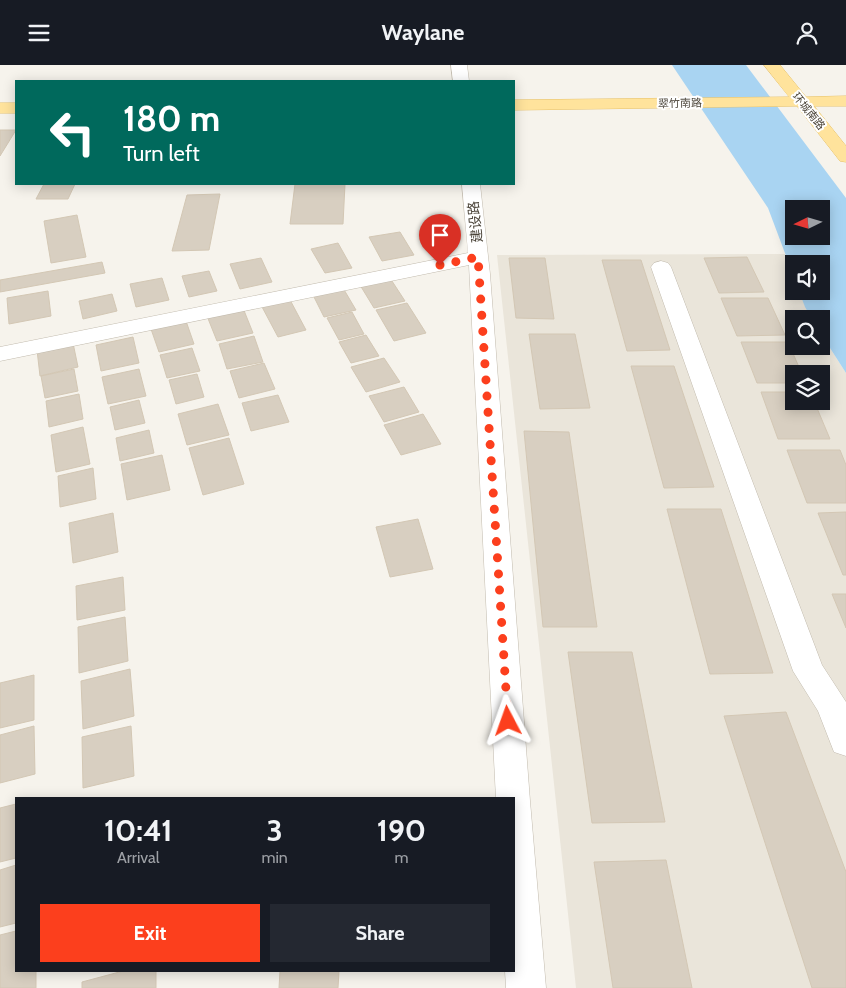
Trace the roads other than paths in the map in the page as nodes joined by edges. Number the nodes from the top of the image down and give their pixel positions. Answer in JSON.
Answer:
{"nodes":[{"id":1,"x":459,"y":65,"type":"edge"},
{"id":2,"x":772,"y":65,"type":"edge"},
{"id":3,"x":461,"y":80,"type":"edge"},
{"id":4,"x":846,"y":101,"type":"edge"},
{"id":5,"x":515,"y":105,"type":"edge"},
{"id":6,"x":795,"y":106,"type":"junction"},
{"id":7,"x":689,"y":107,"type":"junction"},
{"id":8,"x":0,"y":108,"type":"edge"},
{"id":9,"x":15,"y":108,"type":"edge"},
{"id":10,"x":846,"y":110,"type":"edge"},
{"id":11,"x":515,"y":112,"type":"edge"},
{"id":12,"x":0,"y":115,"type":"edge"},
{"id":13,"x":15,"y":115,"type":"edge"},
{"id":14,"x":846,"y":157,"type":"edge"},
{"id":15,"x":471,"y":185,"type":"edge"},
{"id":16,"x":478,"y":257,"type":"junction"},
{"id":17,"x":661,"y":267,"type":"dead end"},
{"id":18,"x":0,"y":354,"type":"edge"},
{"id":19,"x":846,"y":741,"type":"edge"},
{"id":20,"x":513,"y":797,"type":"edge"},
{"id":21,"x":515,"y":820,"type":"edge"},
{"id":22,"x":526,"y":988,"type":"edge"}],
"edges":[{"from":1,"to":3,"type":"street"},
{"from":2,"to":6,"type":"main road","name":"环城南路"},
{"from":4,"to":6,"type":"main road","name":"翠竹南路"},
{"from":5,"to":7,"type":"main road","name":"翠竹南路"},
{"from":6,"to":7,"type":"main road","name":"翠竹南路"},
{"from":6,"to":10,"type":"main road","name":"翠竹南路"},
{"from":6,"to":14,"type":"main road","name":"环城南路"},
{"from":7,"to":11,"type":"main road","name":"翠竹南路"},
{"from":8,"to":9,"type":"main road"},
{"from":12,"to":13,"type":"main road"},
{"from":15,"to":16,"type":"street","name":"建设路"},
{"from":16,"to":18,"type":"street"},
{"from":16,"to":20,"type":"street","name":"建设路"},
{"from":17,"to":19,"type":"street"},
{"from":21,"to":22,"type":"street"}]}
